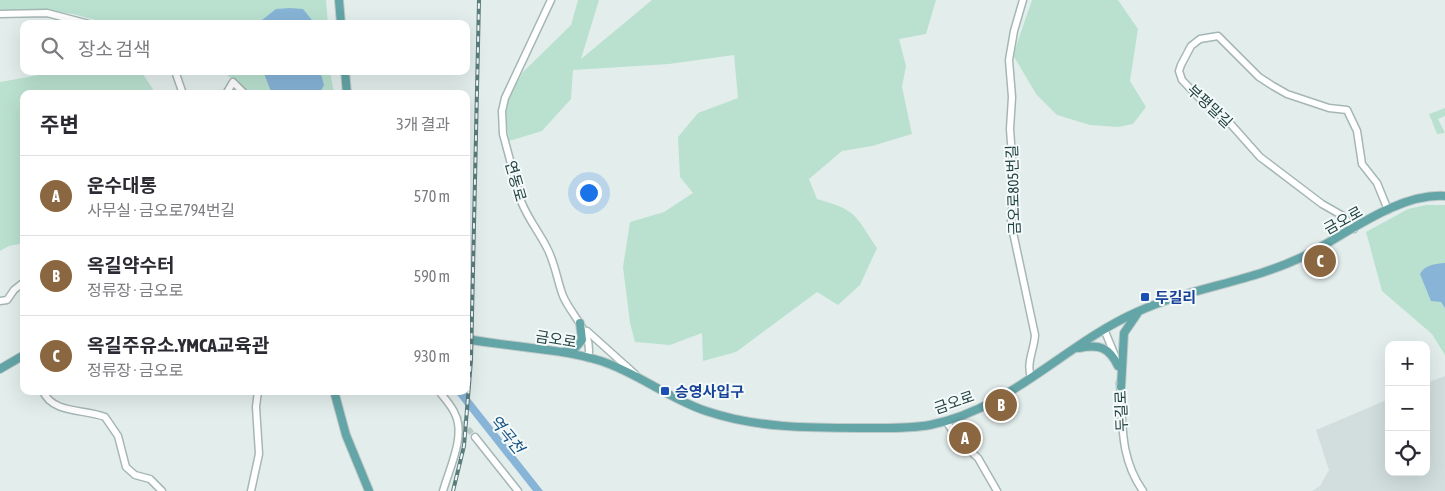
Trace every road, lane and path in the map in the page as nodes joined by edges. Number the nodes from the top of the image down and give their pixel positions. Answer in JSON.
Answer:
{"nodes":[{"id":1,"x":339,"y":0,"type":"edge"},
{"id":2,"x":551,"y":0,"type":"edge"},
{"id":3,"x":1023,"y":0,"type":"edge"},
{"id":4,"x":0,"y":14,"type":"edge"},
{"id":5,"x":74,"y":20,"type":"edge"},
{"id":6,"x":341,"y":20,"type":"edge"},
{"id":7,"x":177,"y":75,"type":"edge"},
{"id":8,"x":345,"y":75,"type":"edge"},
{"id":9,"x":182,"y":90,"type":"edge"},
{"id":10,"x":228,"y":90,"type":"edge"},
{"id":11,"x":241,"y":90,"type":"edge"},
{"id":12,"x":347,"y":90,"type":"edge"},
{"id":13,"x":1445,"y":196,"type":"edge"},
{"id":14,"x":1388,"y":210,"type":"junction"},
{"id":15,"x":1354,"y":229,"type":"junction"},
{"id":16,"x":20,"y":285,"type":"edge"},
{"id":17,"x":0,"y":301,"type":"edge"},
{"id":18,"x":1139,"y":311,"type":"junction"},
{"id":19,"x":580,"y":323,"type":"junction"},
{"id":20,"x":1104,"y":329,"type":"junction"},
{"id":21,"x":470,"y":341,"type":"edge"},
{"id":22,"x":1074,"y":349,"type":"junction"},
{"id":23,"x":560,"y":353,"type":"junction"},
{"id":24,"x":20,"y":357,"type":"edge"},
{"id":25,"x":588,"y":358,"type":"junction"},
{"id":26,"x":1118,"y":366,"type":"junction"},
{"id":27,"x":0,"y":369,"type":"edge"},
{"id":28,"x":1031,"y":378,"type":"junction"},
{"id":29,"x":648,"y":384,"type":"junction"},
{"id":30,"x":1121,"y":388,"type":"junction"},
{"id":31,"x":44,"y":395,"type":"edge"},
{"id":32,"x":258,"y":395,"type":"edge"},
{"id":33,"x":335,"y":395,"type":"edge"},
{"id":34,"x":442,"y":395,"type":"edge"},
{"id":35,"x":946,"y":421,"type":"junction"},
{"id":36,"x":475,"y":437,"type":"tunnel mouth"},
{"id":37,"x":162,"y":491,"type":"edge"},
{"id":38,"x":251,"y":491,"type":"edge"},
{"id":39,"x":369,"y":491,"type":"edge"},
{"id":40,"x":442,"y":491,"type":"edge"},
{"id":41,"x":518,"y":491,"type":"edge"},
{"id":42,"x":997,"y":491,"type":"edge"},
{"id":43,"x":1143,"y":491,"type":"edge"}],
"edges":[{"from":1,"to":6,"type":"main road"},
{"from":2,"to":19,"type":"street","name":"연동로"},
{"from":3,"to":28,"type":"street","name":"금오로805번길"},
{"from":4,"to":5,"type":"street"},
{"from":7,"to":9,"type":"street"},
{"from":8,"to":12,"type":"main road"},
{"from":10,"to":11,"type":"street"},
{"from":13,"to":14,"type":"main road","name":"금오로"},
{"from":14,"to":15,"type":"main road","name":"금오로"},
{"from":14,"to":15,"type":"street","name":"부평말길"},
{"from":15,"to":18,"type":"main road","name":"금오로"},
{"from":16,"to":17,"type":"street"},
{"from":18,"to":20,"type":"main road","name":"금오로"},
{"from":18,"to":30,"type":"main road"},
{"from":19,"to":23,"type":"main road"},
{"from":19,"to":25,"type":"street","name":"연동로"},
{"from":19,"to":29,"type":"street"},
{"from":20,"to":22,"type":"main road","name":"금오로"},
{"from":20,"to":26,"type":"street","name":"두길로"},
{"from":21,"to":23,"type":"main road","name":"금오로"},
{"from":22,"to":26,"type":"main road"},
{"from":22,"to":28,"type":"main road","name":"금오로"},
{"from":23,"to":25,"type":"main road","name":"금오로"},
{"from":24,"to":27,"type":"main road"},
{"from":25,"to":29,"type":"main road","name":"금오로"},
{"from":26,"to":30,"type":"street","name":"두길로"},
{"from":28,"to":35,"type":"main road","name":"금오로"},
{"from":29,"to":35,"type":"main road","name":"금오로"},
{"from":30,"to":43,"type":"street","name":"두길로"},
{"from":31,"to":37,"type":"street"},
{"from":32,"to":38,"type":"street"},
{"from":33,"to":39,"type":"main road"},
{"from":34,"to":40,"type":"street"},
{"from":35,"to":42,"type":"street"},
{"from":36,"to":41,"type":"street"}]}
